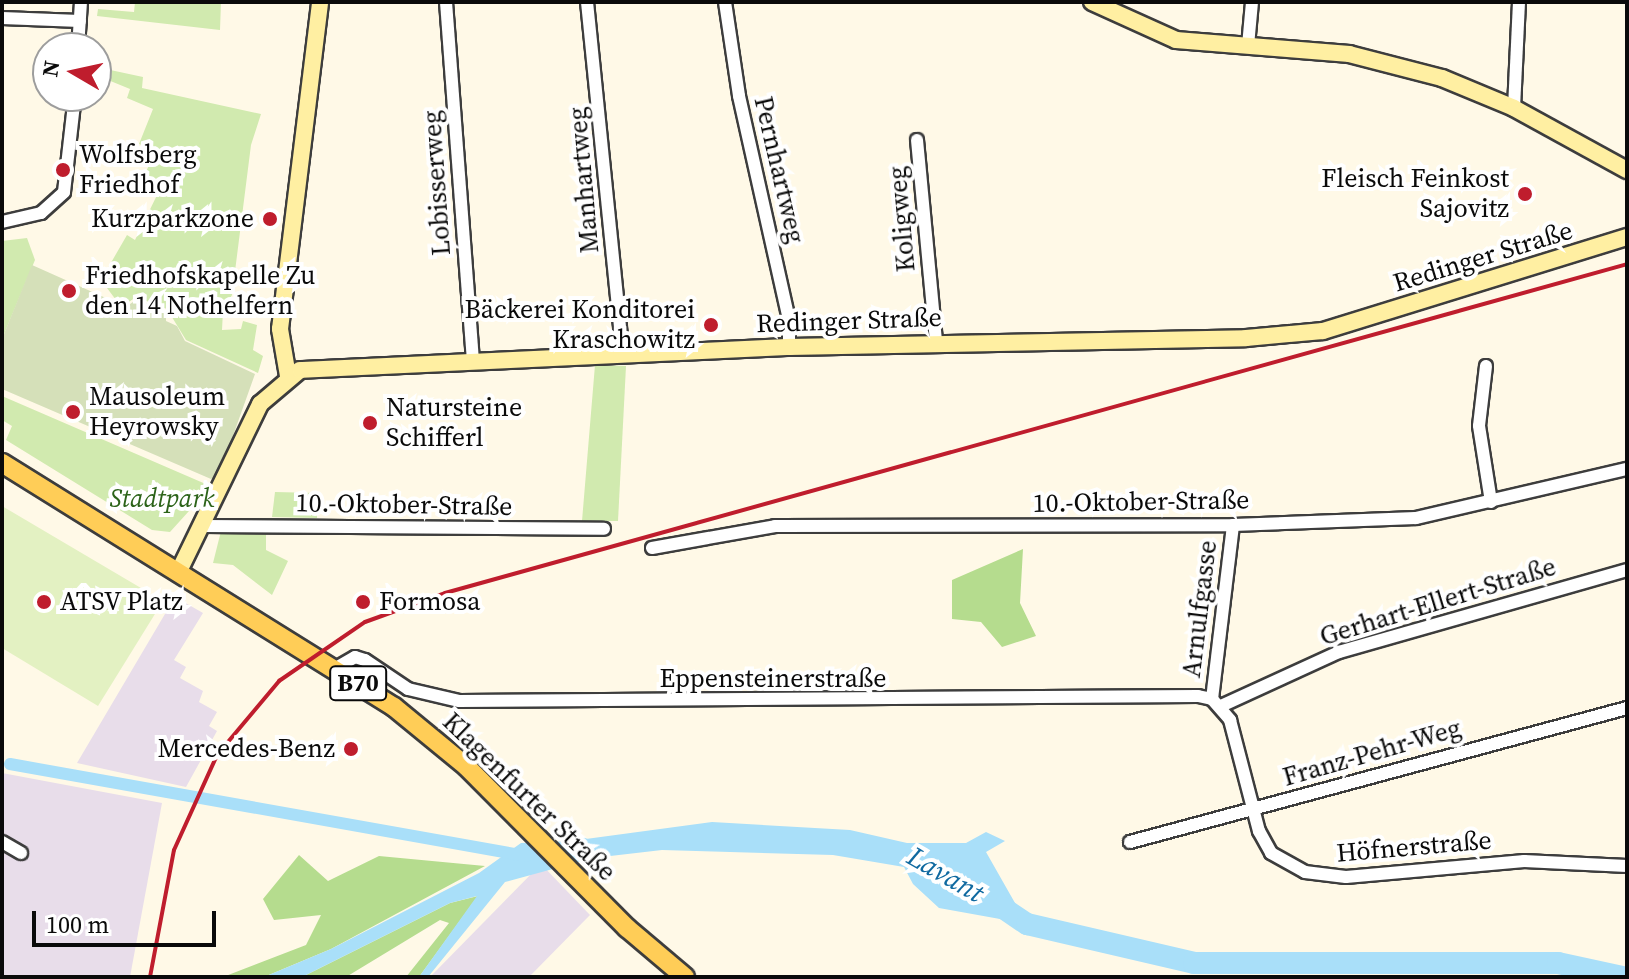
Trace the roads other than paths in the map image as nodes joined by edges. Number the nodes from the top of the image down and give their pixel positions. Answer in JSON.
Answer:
{"nodes":[{"id":1,"x":81,"y":2,"type":"edge"},
{"id":2,"x":320,"y":2,"type":"edge"},
{"id":3,"x":446,"y":2,"type":"edge"},
{"id":4,"x":587,"y":2,"type":"edge"},
{"id":5,"x":725,"y":2,"type":"edge"},
{"id":6,"x":1092,"y":2,"type":"edge"},
{"id":7,"x":1252,"y":2,"type":"edge"},
{"id":8,"x":1519,"y":2,"type":"edge"},
{"id":9,"x":2,"y":18,"type":"edge"},
{"id":10,"x":80,"y":21,"type":"junction"},
{"id":11,"x":79,"y":32,"type":"edge"},
{"id":12,"x":1248,"y":46,"type":"junction"},
{"id":13,"x":1514,"y":108,"type":"junction"},
{"id":14,"x":73,"y":112,"type":"edge"},
{"id":15,"x":917,"y":140,"type":"dead end"},
{"id":16,"x":1624,"y":170,"type":"edge"},
{"id":17,"x":2,"y":222,"type":"edge"},
{"id":18,"x":1626,"y":236,"type":"edge"},
{"id":19,"x":936,"y":342,"type":"junction"},
{"id":20,"x":789,"y":347,"type":"junction"},
{"id":21,"x":623,"y":354,"type":"junction"},
{"id":22,"x":473,"y":360,"type":"junction"},
{"id":23,"x":1486,"y":366,"type":"dead end"},
{"id":24,"x":288,"y":376,"type":"junction"},
{"id":25,"x":2,"y":463,"type":"edge"},
{"id":26,"x":1627,"y":469,"type":"edge"},
{"id":27,"x":1491,"y":502,"type":"junction"},
{"id":28,"x":1233,"y":525,"type":"junction"},
{"id":29,"x":205,"y":526,"type":"junction"},
{"id":30,"x":604,"y":529,"type":"dead end"},
{"id":31,"x":652,"y":548,"type":"dead end"},
{"id":32,"x":1627,"y":570,"type":"edge"},
{"id":33,"x":178,"y":573,"type":"junction"},
{"id":34,"x":336,"y":668,"type":"junction"},
{"id":35,"x":1216,"y":702,"type":"junction"},
{"id":36,"x":1627,"y":708,"type":"edge"},
{"id":37,"x":1254,"y":809,"type":"junction"},
{"id":38,"x":2,"y":842,"type":"edge"},
{"id":39,"x":1130,"y":842,"type":"dead end"},
{"id":40,"x":21,"y":853,"type":"dead end"},
{"id":41,"x":1627,"y":866,"type":"edge"},
{"id":42,"x":685,"y":977,"type":"edge"}],
"edges":[{"from":1,"to":10,"type":"street"},
{"from":2,"to":24,"type":"main road"},
{"from":3,"to":22,"type":"street","name":"Lobisserweg"},
{"from":4,"to":21,"type":"street","name":"Manhartweg"},
{"from":5,"to":20,"type":"street","name":"Pernhartweg"},
{"from":6,"to":12,"type":"main road"},
{"from":7,"to":12,"type":"street"},
{"from":8,"to":13,"type":"street"},
{"from":9,"to":10,"type":"street"},
{"from":10,"to":11,"type":"street"},
{"from":12,"to":13,"type":"main road"},
{"from":13,"to":16,"type":"main road"},
{"from":14,"to":17,"type":"street"},
{"from":15,"to":19,"type":"street","name":"Koligweg"},
{"from":18,"to":19,"type":"main road","name":"Redinger Straße"},
{"from":19,"to":20,"type":"main road","name":"Redinger Straße"},
{"from":20,"to":21,"type":"main road","name":"Redinger Straße"},
{"from":21,"to":22,"type":"main road","name":"Redinger Straße"},
{"from":22,"to":24,"type":"main road","name":"Redinger Straße"},
{"from":23,"to":27,"type":"street"},
{"from":24,"to":29,"type":"main road"},
{"from":25,"to":33,"type":"main road","name":"Klagenfurter Straße","number":"B70"},
{"from":26,"to":27,"type":"street","name":"10.-Oktober-Straße"},
{"from":27,"to":28,"type":"street","name":"10.-Oktober-Straße"},
{"from":28,"to":31,"type":"street","name":"10.-Oktober-Straße"},
{"from":28,"to":35,"type":"street","name":"Arnulfgasse"},
{"from":29,"to":30,"type":"street","name":"10.-Oktober-Straße"},
{"from":29,"to":33,"type":"main road"},
{"from":32,"to":35,"type":"street","name":"Gerhart-Ellert-Straße"},
{"from":33,"to":34,"type":"main road","name":"Klagenfurter Straße","number":"B70"},
{"from":34,"to":35,"type":"street","name":"Eppensteinerstraße"},
{"from":34,"to":42,"type":"main road","name":"Klagenfurter Straße","number":"B70"},
{"from":35,"to":37,"type":"street","name":"Höfnerstraße"},
{"from":36,"to":37,"type":"street","name":"Franz-Pehr-Weg"},
{"from":37,"to":39,"type":"street","name":"Franz-Pehr-Weg"},
{"from":37,"to":41,"type":"street","name":"Höfnerstraße"},
{"from":38,"to":40,"type":"street"}]}
